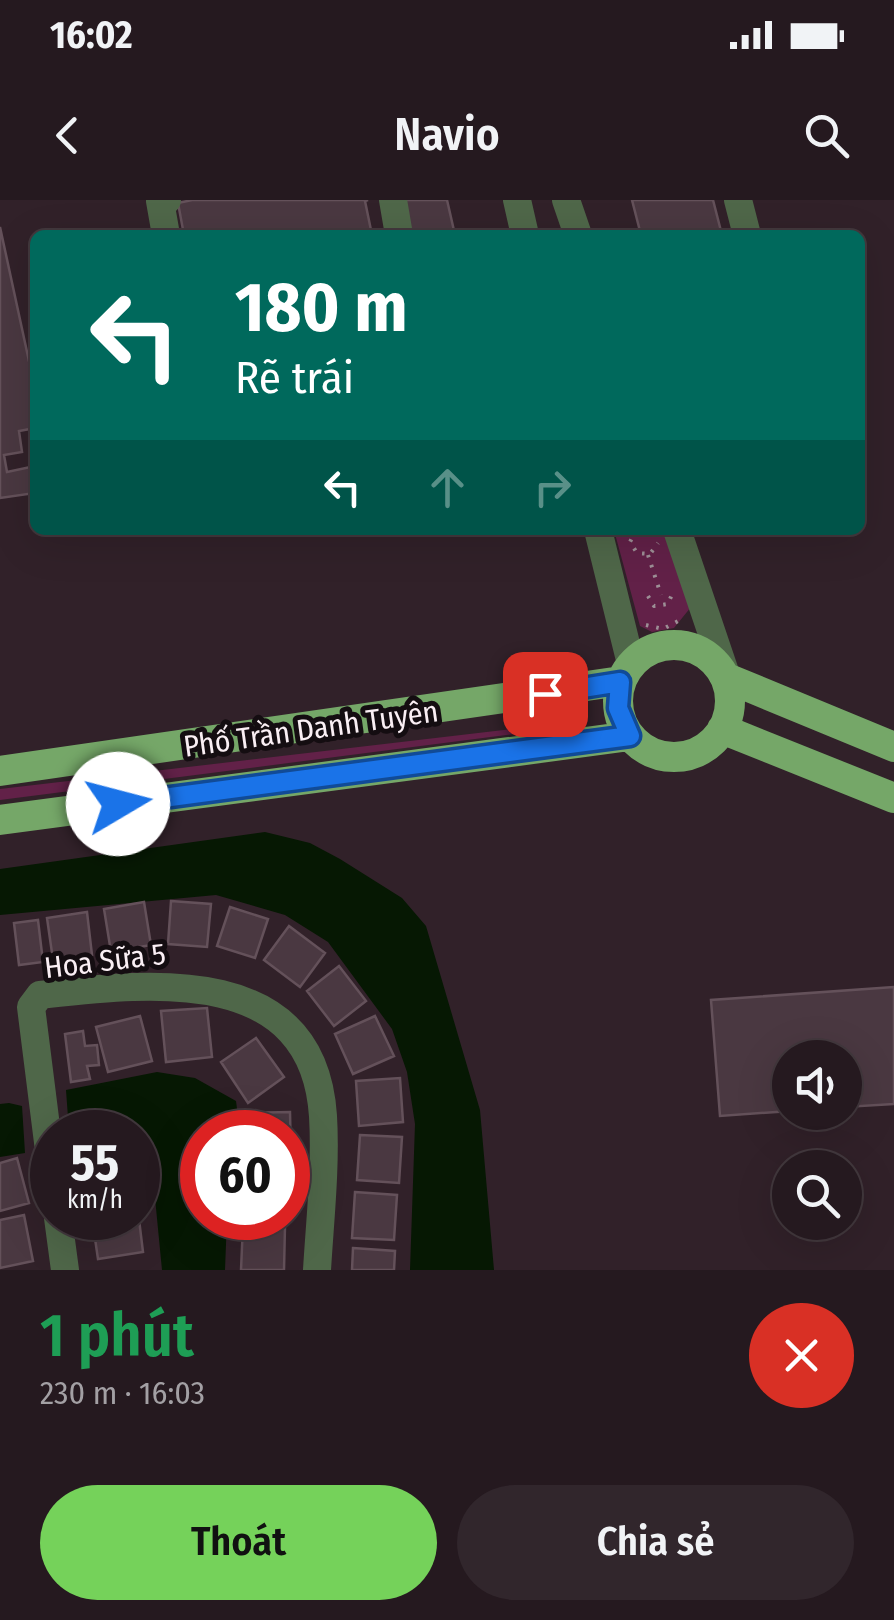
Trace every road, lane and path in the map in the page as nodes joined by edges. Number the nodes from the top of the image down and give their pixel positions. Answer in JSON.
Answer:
{"nodes":[{"id":1,"x":167,"y":200,"type":"edge"},
{"id":2,"x":392,"y":200,"type":"edge"},
{"id":3,"x":516,"y":200,"type":"edge"},
{"id":4,"x":566,"y":200,"type":"edge"},
{"id":5,"x":738,"y":200,"type":"edge"},
{"id":6,"x":165,"y":230,"type":"edge"},
{"id":7,"x":399,"y":230,"type":"edge"},
{"id":8,"x":524,"y":230,"type":"edge"},
{"id":9,"x":576,"y":230,"type":"edge"},
{"id":10,"x":746,"y":230,"type":"edge"},
{"id":11,"x":599,"y":535,"type":"edge"},
{"id":12,"x":634,"y":535,"type":"edge"},
{"id":13,"x":665,"y":535,"type":"edge"},
{"id":14,"x":668,"y":535,"type":"edge"},
{"id":15,"x":648,"y":554,"type":"junction"},
{"id":16,"x":672,"y":594,"type":"dead end"},
{"id":17,"x":660,"y":595,"type":"dead end"},
{"id":18,"x":648,"y":596,"type":"dead end"},
{"id":19,"x":688,"y":606,"type":"dead end"},
{"id":20,"x":640,"y":621,"type":"dead end"},
{"id":21,"x":626,"y":673,"type":"junction"},
{"id":22,"x":728,"y":678,"type":"junction"},
{"id":23,"x":722,"y":729,"type":"junction"},
{"id":24,"x":630,"y":736,"type":"junction"},
{"id":25,"x":894,"y":747,"type":"edge"},
{"id":26,"x":0,"y":771,"type":"edge"},
{"id":27,"x":894,"y":798,"type":"edge"},
{"id":28,"x":0,"y":820,"type":"edge"},
{"id":29,"x":44,"y":1110,"type":"edge"},
{"id":30,"x":61,"y":1240,"type":"edge"},
{"id":31,"x":65,"y":1270,"type":"edge"},
{"id":32,"x":317,"y":1270,"type":"edge"}],
"edges":[{"from":1,"to":6,"type":"street"},
{"from":2,"to":7,"type":"street"},
{"from":3,"to":8,"type":"street"},
{"from":4,"to":9,"type":"street"},
{"from":5,"to":10,"type":"street"},
{"from":11,"to":21,"type":"street"},
{"from":12,"to":15,"type":"path"},
{"from":13,"to":15,"type":"path"},
{"from":14,"to":22,"type":"street"},
{"from":15,"to":17,"type":"path"},
{"from":16,"to":18,"type":"path"},
{"from":19,"to":20,"type":"path"},
{"from":21,"to":22,"type":"main road"},
{"from":21,"to":24,"type":"main road"},
{"from":21,"to":26,"type":"main road","name":"Phố Trần Danh Tuyên"},
{"from":22,"to":23,"type":"main road"},
{"from":22,"to":25,"type":"main road"},
{"from":23,"to":24,"type":"main road"},
{"from":23,"to":27,"type":"main road"},
{"from":24,"to":28,"type":"main road","name":"Phố Trần Danh Tuyên"},
{"from":29,"to":32,"type":"street","name":"Hoa Sữa 5"},
{"from":30,"to":31,"type":"street"}]}
